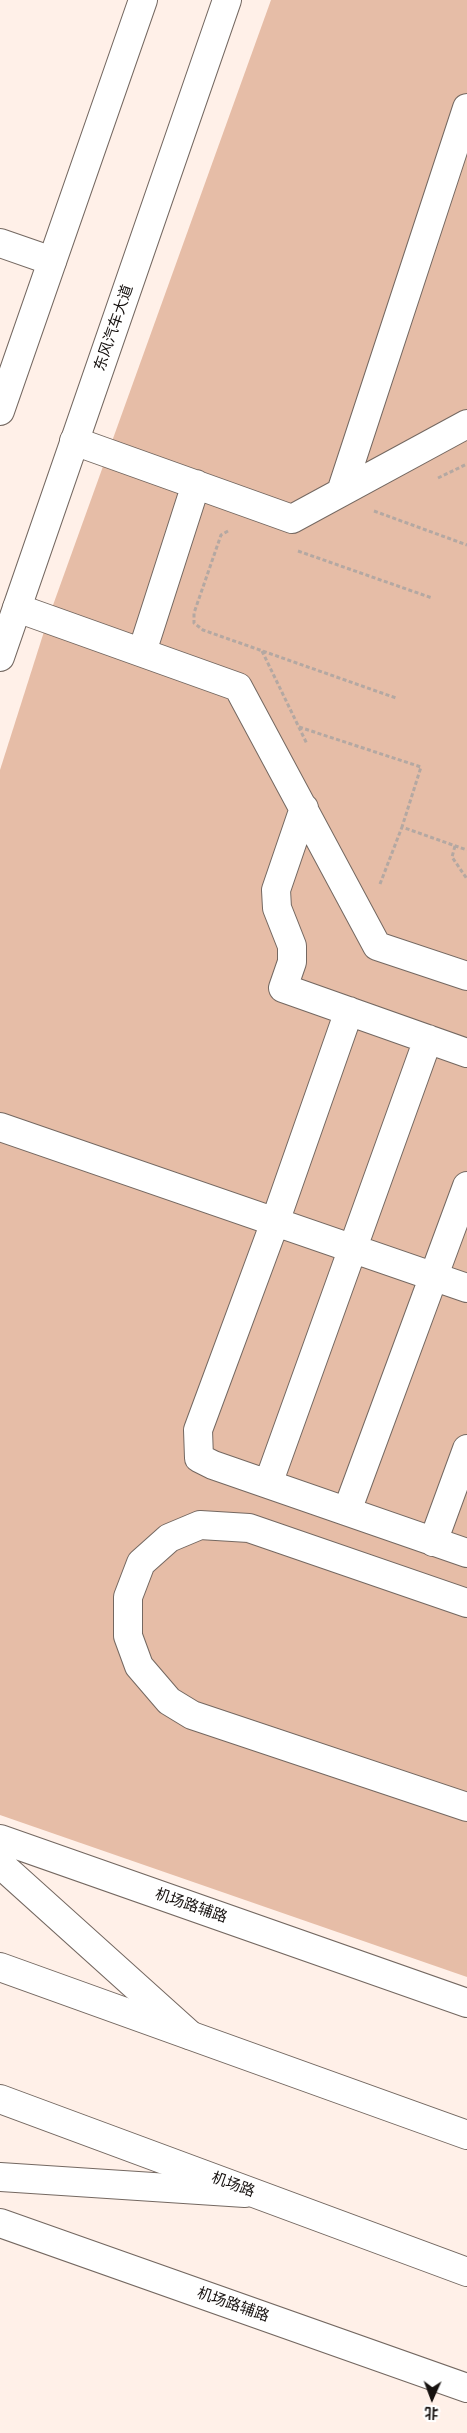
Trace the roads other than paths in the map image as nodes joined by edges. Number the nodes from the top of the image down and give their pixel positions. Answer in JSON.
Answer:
{"nodes":[{"id":1,"x":143,"y":0,"type":"edge"},
{"id":2,"x":228,"y":0,"type":"edge"},
{"id":3,"x":467,"y":108,"type":"edge"},
{"id":4,"x":0,"y":243,"type":"edge"},
{"id":5,"x":52,"y":261,"type":"junction"},
{"id":6,"x":0,"y":411,"type":"edge"},
{"id":7,"x":467,"y":424,"type":"edge"},
{"id":8,"x":74,"y":441,"type":"junction"},
{"id":9,"x":196,"y":484,"type":"junction"},
{"id":10,"x":341,"y":492,"type":"junction"},
{"id":11,"x":17,"y":608,"type":"junction"},
{"id":12,"x":142,"y":652,"type":"junction"},
{"id":13,"x":0,"y":657,"type":"edge"},
{"id":14,"x":304,"y":808,"type":"junction"},
{"id":15,"x":467,"y":976,"type":"edge"},
{"id":16,"x":349,"y":1011,"type":"junction"},
{"id":17,"x":428,"y":1039,"type":"junction"},
{"id":18,"x":467,"y":1053,"type":"edge"},
{"id":19,"x":0,"y":1127,"type":"edge"},
{"id":20,"x":467,"y":1186,"type":"edge"},
{"id":21,"x":275,"y":1222,"type":"junction"},
{"id":22,"x":352,"y":1249,"type":"junction"},
{"id":23,"x":433,"y":1276,"type":"junction"},
{"id":24,"x":467,"y":1288,"type":"edge"},
{"id":25,"x":467,"y":1449,"type":"edge"},
{"id":26,"x":268,"y":1484,"type":"junction"},
{"id":27,"x":346,"y":1512,"type":"junction"},
{"id":28,"x":433,"y":1542,"type":"junction"},
{"id":29,"x":467,"y":1554,"type":"edge"},
{"id":30,"x":467,"y":1603,"type":"edge"},
{"id":31,"x":467,"y":1807,"type":"edge"},
{"id":32,"x":0,"y":1839,"type":"edge"},
{"id":33,"x":0,"y":1864,"type":"edge"},
{"id":34,"x":0,"y":1967,"type":"edge"},
{"id":35,"x":467,"y":2003,"type":"edge"},
{"id":36,"x":190,"y":2035,"type":"junction"},
{"id":37,"x":0,"y":2099,"type":"edge"},
{"id":38,"x":467,"y":2135,"type":"edge"},
{"id":39,"x":0,"y":2177,"type":"edge"},
{"id":40,"x":257,"y":2194,"type":"junction"},
{"id":41,"x":0,"y":2223,"type":"edge"},
{"id":42,"x":467,"y":2272,"type":"edge"},
{"id":43,"x":467,"y":2388,"type":"edge"}],
"edges":[{"from":1,"to":5,"type":"main road"},
{"from":2,"to":8,"type":"main road","name":"东风汽车大道"},
{"from":3,"to":10,"type":"main road"},
{"from":4,"to":5,"type":"main road"},
{"from":5,"to":6,"type":"main road"},
{"from":7,"to":10,"type":"main road"},
{"from":8,"to":9,"type":"main road"},
{"from":8,"to":11,"type":"main road","name":"东风汽车大道"},
{"from":9,"to":10,"type":"main road"},
{"from":9,"to":12,"type":"main road"},
{"from":11,"to":12,"type":"main road"},
{"from":11,"to":13,"type":"main road","name":"东风汽车大道"},
{"from":12,"to":14,"type":"main road"},
{"from":14,"to":15,"type":"main road"},
{"from":14,"to":16,"type":"main road"},
{"from":16,"to":17,"type":"main road"},
{"from":16,"to":21,"type":"main road"},
{"from":17,"to":18,"type":"main road"},
{"from":17,"to":22,"type":"main road"},
{"from":19,"to":21,"type":"main road"},
{"from":20,"to":23,"type":"main road"},
{"from":21,"to":22,"type":"main road"},
{"from":21,"to":26,"type":"main road"},
{"from":22,"to":23,"type":"main road"},
{"from":22,"to":26,"type":"main road"},
{"from":23,"to":24,"type":"main road"},
{"from":23,"to":27,"type":"main road"},
{"from":25,"to":28,"type":"main road"},
{"from":26,"to":27,"type":"main road"},
{"from":27,"to":28,"type":"main road"},
{"from":28,"to":29,"type":"main road"},
{"from":30,"to":31,"type":"main road"},
{"from":32,"to":35,"type":"main road","name":"机场路辅路"},
{"from":33,"to":36,"type":"main road"},
{"from":34,"to":36,"type":"main road"},
{"from":36,"to":38,"type":"main road"},
{"from":37,"to":40,"type":"main road","name":"机场路"},
{"from":39,"to":40,"type":"main road"},
{"from":40,"to":42,"type":"main road","name":"机场路"},
{"from":41,"to":43,"type":"main road","name":"机场路辅路"}]}
